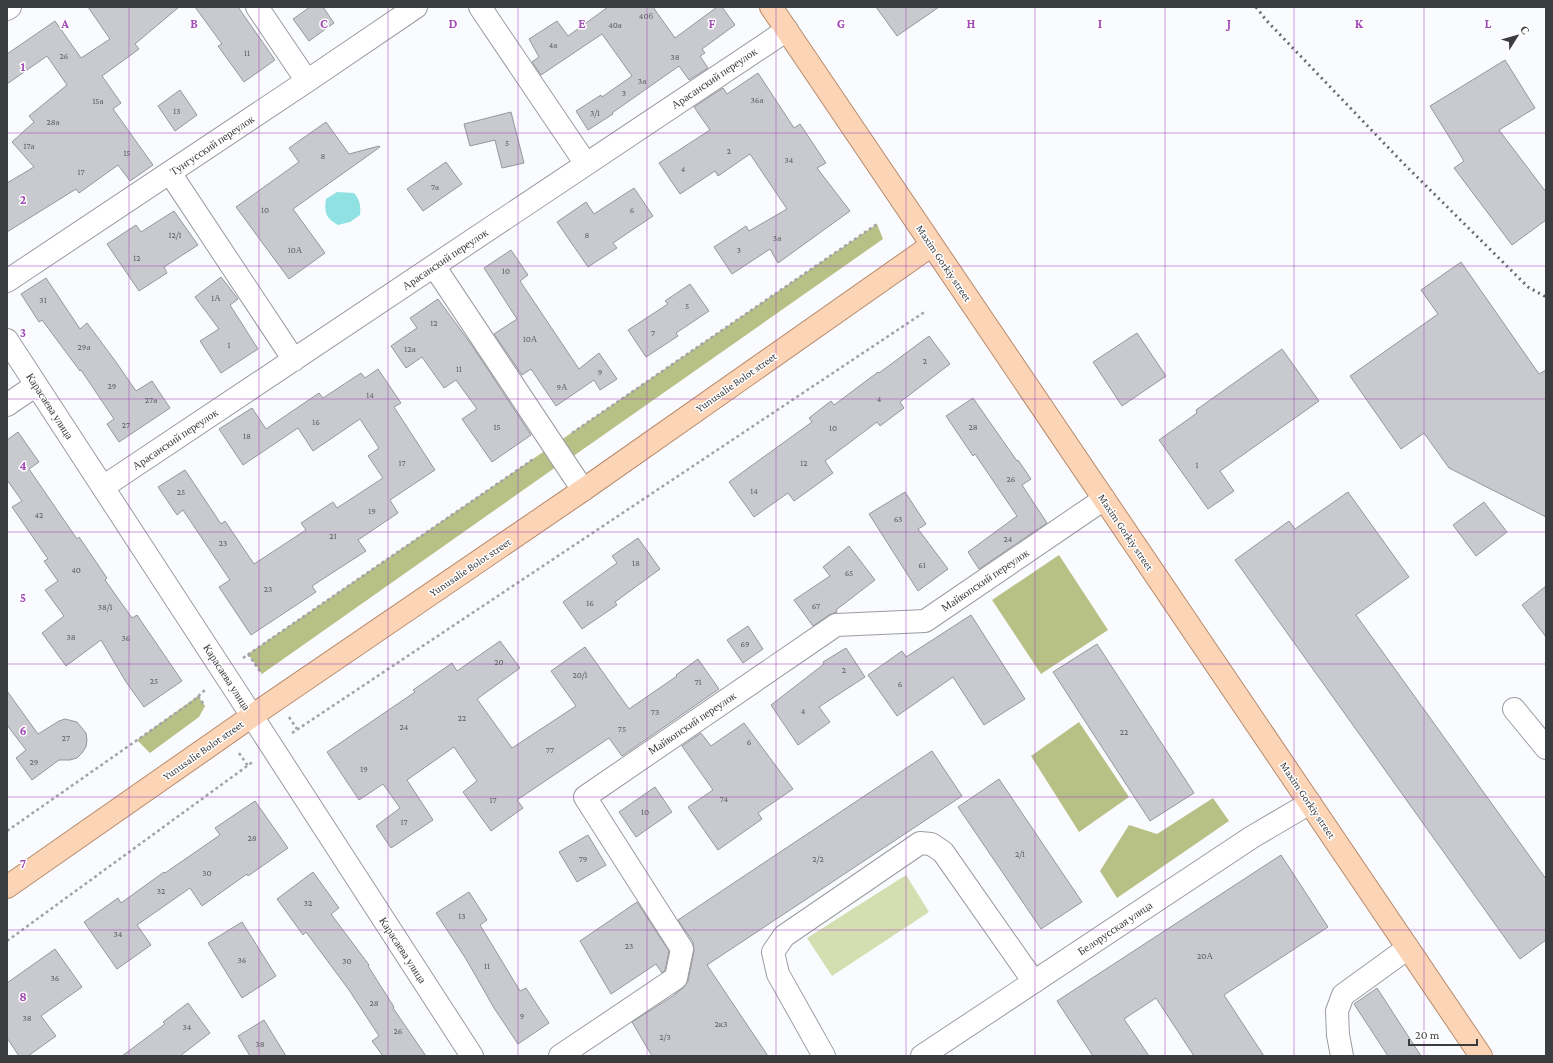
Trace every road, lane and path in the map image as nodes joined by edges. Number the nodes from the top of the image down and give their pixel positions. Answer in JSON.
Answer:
{"nodes":[{"id":1,"x":10,"y":7,"type":"edge"},
{"id":2,"x":257,"y":7,"type":"edge"},
{"id":3,"x":416,"y":7,"type":"edge"},
{"id":4,"x":480,"y":7,"type":"edge"},
{"id":5,"x":771,"y":7,"type":"edge"},
{"id":6,"x":7,"y":9,"type":"edge"},
{"id":7,"x":787,"y":30,"type":"junction"},
{"id":8,"x":307,"y":81,"type":"junction"},
{"id":9,"x":586,"y":164,"type":"junction"},
{"id":10,"x":170,"y":173,"type":"junction"},
{"id":11,"x":932,"y":245,"type":"junction"},
{"id":12,"x":434,"y":266,"type":"junction"},
{"id":13,"x":7,"y":281,"type":"edge"},
{"id":14,"x":926,"y":312,"type":"dead end"},
{"id":15,"x":7,"y":340,"type":"edge"},
{"id":16,"x":294,"y":360,"type":"junction"},
{"id":17,"x":36,"y":385,"type":"junction"},
{"id":18,"x":7,"y":406,"type":"edge"},
{"id":19,"x":103,"y":487,"type":"junction"},
{"id":20,"x":583,"y":490,"type":"junction"},
{"id":21,"x":1104,"y":499,"type":"junction"},
{"id":22,"x":248,"y":654,"type":"dead end"},
{"id":23,"x":262,"y":674,"type":"dead end"},
{"id":24,"x":210,"y":685,"type":"dead end"},
{"id":25,"x":198,"y":696,"type":"junction"},
{"id":26,"x":205,"y":706,"type":"dead end"},
{"id":27,"x":1514,"y":709,"type":"dead end"},
{"id":28,"x":252,"y":716,"type":"junction"},
{"id":29,"x":289,"y":716,"type":"dead end"},
{"id":30,"x":297,"y":729,"type":"junction"},
{"id":31,"x":292,"y":733,"type":"dead end"},
{"id":32,"x":1546,"y":748,"type":"edge"},
{"id":33,"x":237,"y":751,"type":"dead end"},
{"id":34,"x":258,"y":758,"type":"dead end"},
{"id":35,"x":248,"y":766,"type":"junction"},
{"id":36,"x":1310,"y":803,"type":"junction"},
{"id":37,"x":7,"y":831,"type":"edge"},
{"id":38,"x":7,"y":887,"type":"edge"},
{"id":39,"x":7,"y":941,"type":"edge"},
{"id":40,"x":1408,"y":948,"type":"junction"},
{"id":41,"x":1034,"y":982,"type":"junction"},
{"id":42,"x":472,"y":1056,"type":"edge"},
{"id":43,"x":560,"y":1056,"type":"edge"},
{"id":44,"x":824,"y":1056,"type":"edge"},
{"id":45,"x":922,"y":1056,"type":"edge"},
{"id":46,"x":1342,"y":1056,"type":"edge"},
{"id":47,"x":1481,"y":1056,"type":"edge"}],
"edges":[{"from":1,"to":6,"type":"street"},
{"from":2,"to":8,"type":"street"},
{"from":3,"to":8,"type":"street","name":"Тунгусский переулок"},
{"from":4,"to":9,"type":"street"},
{"from":5,"to":7,"type":"main road","name":"Maxim Gorkiy street"},
{"from":7,"to":9,"type":"street","name":"Арасанский переулок"},
{"from":7,"to":11,"type":"main road","name":"Maxim Gorkiy street"},
{"from":8,"to":10,"type":"street","name":"Тунгусский переулок"},
{"from":9,"to":12,"type":"street","name":"Арасанский переулок"},
{"from":10,"to":13,"type":"street","name":"Тунгусский переулок"},
{"from":10,"to":16,"type":"street"},
{"from":11,"to":20,"type":"main road","name":"Yunusalie Bolot street"},
{"from":11,"to":21,"type":"main road","name":"Maxim Gorkiy street"},
{"from":12,"to":16,"type":"street","name":"Арасанский переулок"},
{"from":12,"to":20,"type":"street"},
{"from":14,"to":30,"type":"path"},
{"from":15,"to":17,"type":"street","name":"Карасаева улица"},
{"from":16,"to":19,"type":"street","name":"Арасанский переулок"},
{"from":17,"to":18,"type":"street"},
{"from":17,"to":19,"type":"street","name":"Карасаева улица"},
{"from":19,"to":28,"type":"street","name":"Карасаева улица"},
{"from":20,"to":28,"type":"main road","name":"Yunusalie Bolot street"},
{"from":21,"to":36,"type":"main road","name":"Maxim Gorkiy street"},
{"from":21,"to":43,"type":"street","name":"Майкопский переулок"},
{"from":22,"to":23,"type":"path"},
{"from":24,"to":25,"type":"path"},
{"from":25,"to":26,"type":"path"},
{"from":25,"to":37,"type":"path"},
{"from":27,"to":32,"type":"street"},
{"from":28,"to":38,"type":"main road","name":"Yunusalie Bolot street"},
{"from":28,"to":42,"type":"street","name":"Карасаева улица"},
{"from":29,"to":30,"type":"path"},
{"from":30,"to":31,"type":"path"},
{"from":33,"to":35,"type":"path"},
{"from":34,"to":35,"type":"path"},
{"from":35,"to":39,"type":"path"},
{"from":36,"to":40,"type":"main road","name":"Maxim Gorkiy street"},
{"from":36,"to":41,"type":"street","name":"Белорусская улица"},
{"from":40,"to":46,"type":"street"},
{"from":40,"to":47,"type":"main road","name":"Maxim Gorkiy street"},
{"from":41,"to":44,"type":"street"},
{"from":41,"to":45,"type":"street","name":"Белорусская улица"}]}
